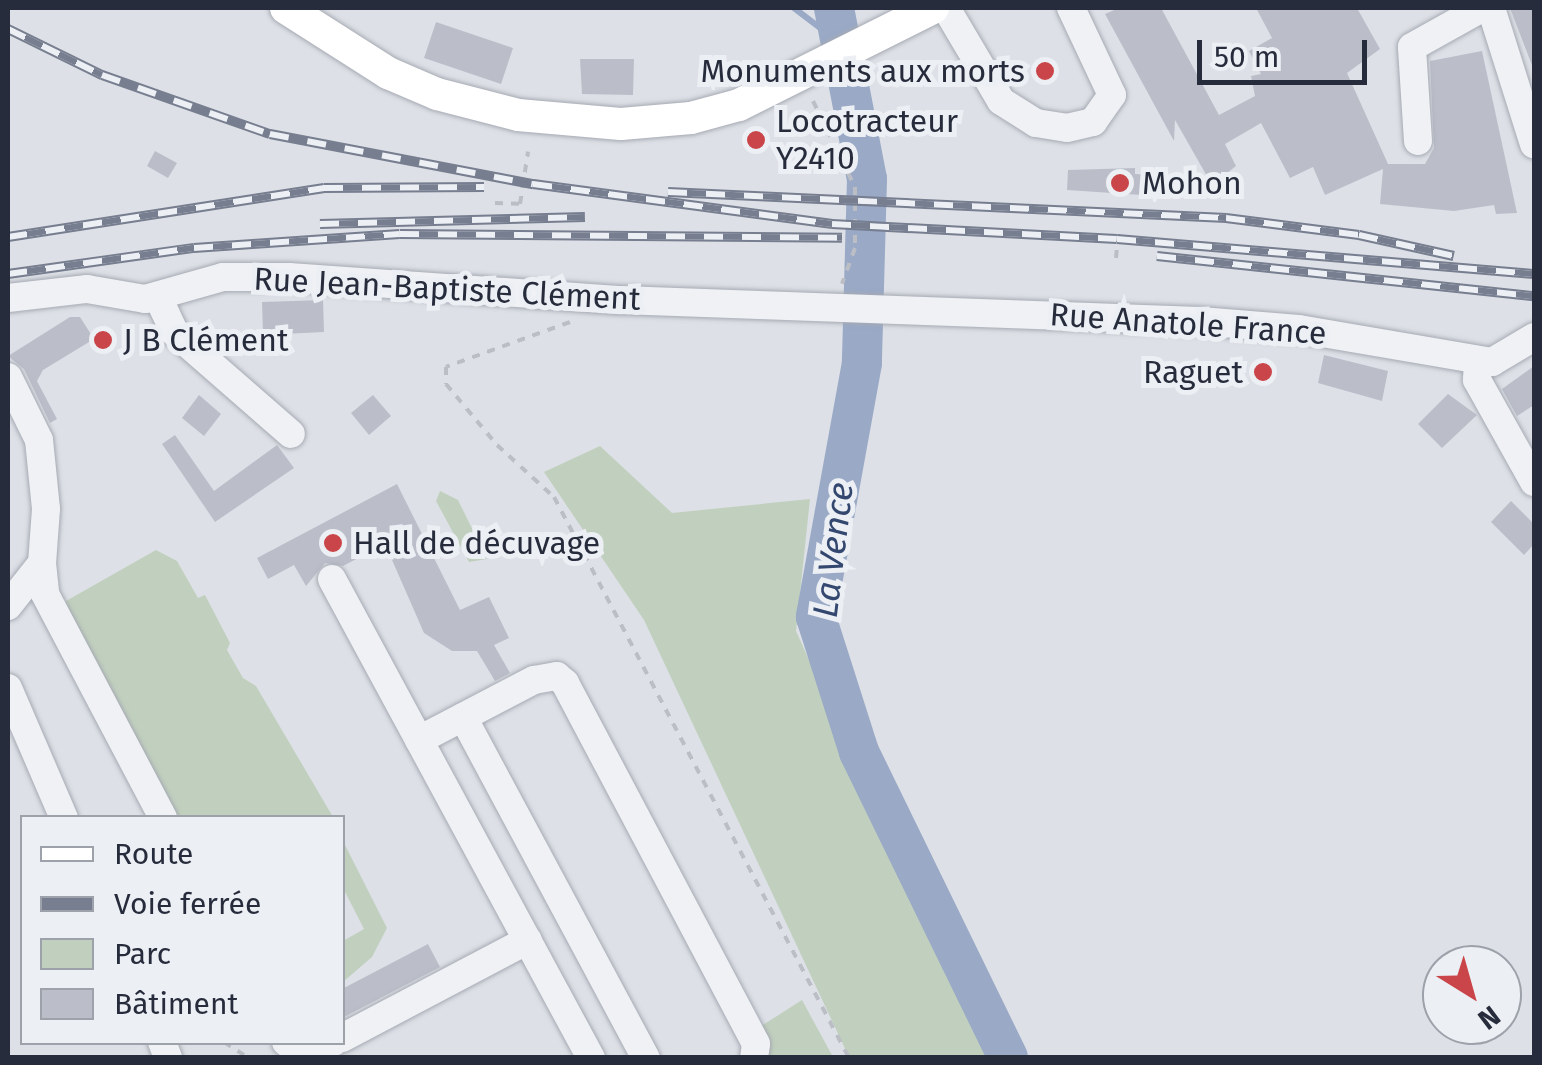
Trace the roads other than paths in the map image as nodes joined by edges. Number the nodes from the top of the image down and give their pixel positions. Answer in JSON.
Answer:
{"nodes":[{"id":1,"x":286,"y":8,"type":"edge"},
{"id":2,"x":933,"y":8,"type":"edge"},
{"id":3,"x":946,"y":8,"type":"edge"},
{"id":4,"x":1071,"y":8,"type":"edge"},
{"id":5,"x":1482,"y":8,"type":"edge"},
{"id":6,"x":1491,"y":8,"type":"edge"},
{"id":7,"x":1522,"y":56,"type":"edge"},
{"id":8,"x":1418,"y":141,"type":"dead end"},
{"id":9,"x":1534,"y":144,"type":"edge"},
{"id":10,"x":836,"y":297,"type":"joint"},
{"id":11,"x":8,"y":298,"type":"edge"},
{"id":12,"x":158,"y":298,"type":"junction"},
{"id":13,"x":1534,"y":337,"type":"edge"},
{"id":14,"x":1478,"y":361,"type":"junction"},
{"id":15,"x":8,"y":377,"type":"edge"},
{"id":16,"x":291,"y":434,"type":"dead end"},
{"id":17,"x":1534,"y":482,"type":"edge"},
{"id":18,"x":42,"y":564,"type":"junction"},
{"id":19,"x":332,"y":579,"type":"dead end"},
{"id":20,"x":8,"y":606,"type":"edge"},
{"id":21,"x":8,"y":688,"type":"edge"},
{"id":22,"x":463,"y":717,"type":"junction"},
{"id":23,"x":419,"y":740,"type":"junction"},
{"id":24,"x":63,"y":815,"type":"edge"},
{"id":25,"x":161,"y":815,"type":"edge"},
{"id":26,"x":528,"y":940,"type":"junction"},
{"id":27,"x":345,"y":1036,"type":"edge"},
{"id":28,"x":290,"y":1045,"type":"edge"},
{"id":29,"x":326,"y":1045,"type":"edge"},
{"id":30,"x":591,"y":1058,"type":"edge"},
{"id":31,"x":646,"y":1058,"type":"edge"},
{"id":32,"x":754,"y":1058,"type":"edge"}],
"edges":[{"from":1,"to":2,"type":"main road"},
{"from":3,"to":4,"type":"street"},
{"from":5,"to":8,"type":"street"},
{"from":6,"to":7,"type":"street"},
{"from":7,"to":9,"type":"street"},
{"from":10,"to":12,"type":"street","name":"Rue Jean-Baptiste Clément"},
{"from":10,"to":14,"type":"street","name":"Rue Anatole France"},
{"from":11,"to":12,"type":"street","name":"Rue Jean-Baptiste Clément"},
{"from":12,"to":16,"type":"street"},
{"from":13,"to":14,"type":"street"},
{"from":14,"to":17,"type":"street"},
{"from":15,"to":18,"type":"street"},
{"from":18,"to":20,"type":"street"},
{"from":18,"to":25,"type":"street"},
{"from":19,"to":23,"type":"street"},
{"from":21,"to":24,"type":"street"},
{"from":22,"to":23,"type":"street"},
{"from":22,"to":31,"type":"street"},
{"from":22,"to":32,"type":"street"},
{"from":23,"to":26,"type":"street"},
{"from":26,"to":27,"type":"street"},
{"from":26,"to":30,"type":"street"},
{"from":28,"to":29,"type":"street"}]}
